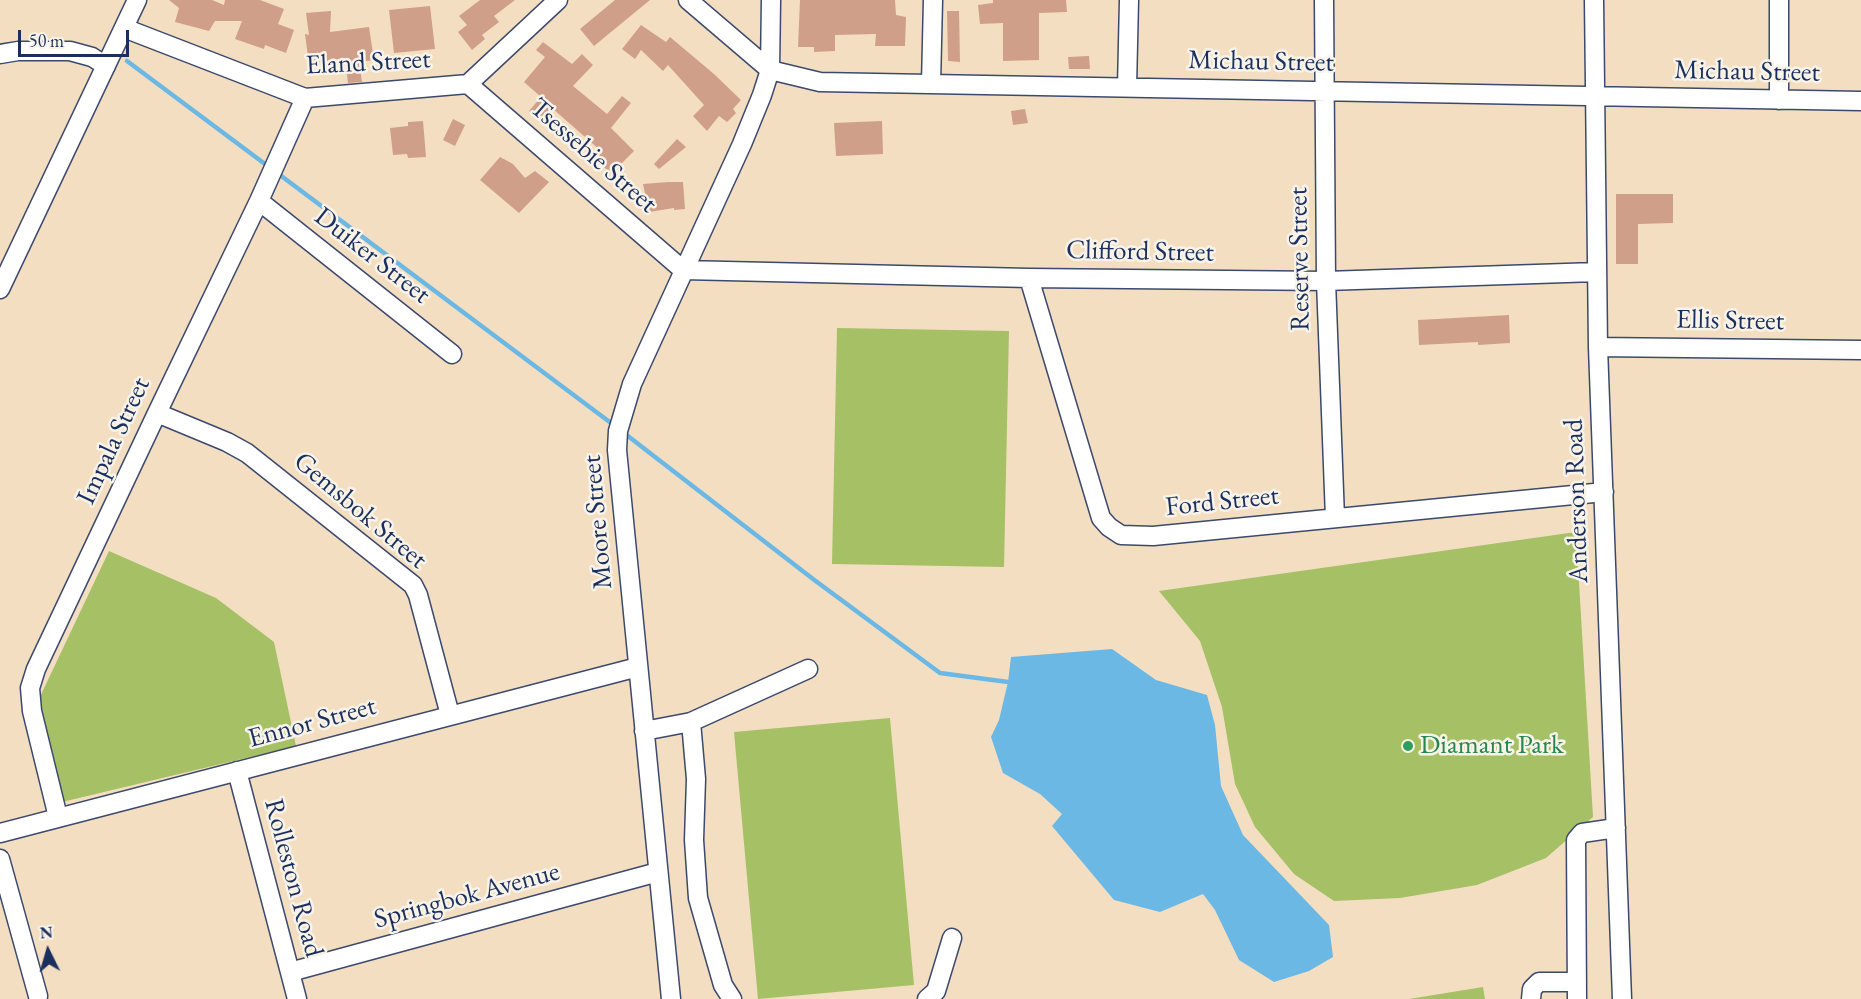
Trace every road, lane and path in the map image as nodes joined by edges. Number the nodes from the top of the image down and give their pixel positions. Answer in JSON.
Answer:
{"nodes":[{"id":1,"x":137,"y":0,"type":"edge"},
{"id":2,"x":558,"y":0,"type":"edge"},
{"id":3,"x":688,"y":0,"type":"edge"},
{"id":4,"x":771,"y":0,"type":"edge"},
{"id":5,"x":933,"y":0,"type":"edge"},
{"id":6,"x":1129,"y":0,"type":"edge"},
{"id":7,"x":1324,"y":0,"type":"edge"},
{"id":8,"x":1594,"y":0,"type":"edge"},
{"id":9,"x":1779,"y":0,"type":"edge"},
{"id":10,"x":124,"y":28,"type":"junction"},
{"id":11,"x":0,"y":54,"type":"edge"},
{"id":12,"x":106,"y":66,"type":"junction"},
{"id":13,"x":770,"y":70,"type":"junction"},
{"id":14,"x":468,"y":84,"type":"junction"},
{"id":15,"x":931,"y":84,"type":"junction"},
{"id":16,"x":1127,"y":87,"type":"junction"},
{"id":17,"x":1325,"y":90,"type":"junction"},
{"id":18,"x":1595,"y":96,"type":"junction"},
{"id":19,"x":305,"y":98,"type":"junction"},
{"id":20,"x":1779,"y":100,"type":"junction"},
{"id":21,"x":1861,"y":101,"type":"edge"},
{"id":22,"x":259,"y":201,"type":"junction"},
{"id":23,"x":683,"y":270,"type":"junction"},
{"id":24,"x":1596,"y":272,"type":"junction"},
{"id":25,"x":1029,"y":278,"type":"junction"},
{"id":26,"x":1326,"y":281,"type":"junction"},
{"id":27,"x":0,"y":289,"type":"edge"},
{"id":28,"x":1598,"y":346,"type":"junction"},
{"id":29,"x":1861,"y":350,"type":"edge"},
{"id":30,"x":452,"y":354,"type":"dead end"},
{"id":31,"x":157,"y":413,"type":"junction"},
{"id":32,"x":1604,"y":492,"type":"junction"},
{"id":33,"x":1335,"y":518,"type":"junction"},
{"id":34,"x":638,"y":667,"type":"junction"},
{"id":35,"x":808,"y":669,"type":"dead end"},
{"id":36,"x":450,"y":716,"type":"junction"},
{"id":37,"x":691,"y":722,"type":"junction"},
{"id":38,"x":644,"y":731,"type":"junction"},
{"id":39,"x":237,"y":771,"type":"junction"},
{"id":40,"x":58,"y":817,"type":"junction"},
{"id":41,"x":1616,"y":828,"type":"junction"},
{"id":42,"x":0,"y":833,"type":"edge"},
{"id":43,"x":0,"y":859,"type":"edge"},
{"id":44,"x":657,"y":872,"type":"junction"},
{"id":45,"x":952,"y":938,"type":"dead end"},
{"id":46,"x":290,"y":972,"type":"junction"},
{"id":47,"x":1577,"y":991,"type":"edge"},
{"id":48,"x":38,"y":996,"type":"dead end"},
{"id":49,"x":297,"y":999,"type":"edge"},
{"id":50,"x":671,"y":999,"type":"edge"},
{"id":51,"x":732,"y":999,"type":"edge"},
{"id":52,"x":927,"y":999,"type":"edge"},
{"id":53,"x":1531,"y":999,"type":"edge"},
{"id":54,"x":1622,"y":999,"type":"edge"}],
"edges":[{"from":1,"to":10,"type":"street"},
{"from":2,"to":14,"type":"street","name":"Eland Street"},
{"from":3,"to":13,"type":"street","name":"Michau Street"},
{"from":4,"to":13,"type":"street","name":"Moore Street"},
{"from":5,"to":15,"type":"street"},
{"from":6,"to":16,"type":"street"},
{"from":7,"to":17,"type":"street","name":"Reserve Street"},
{"from":8,"to":18,"type":"street","name":"Anderson Road"},
{"from":9,"to":20,"type":"street"},
{"from":10,"to":12,"type":"street"},
{"from":10,"to":19,"type":"street","name":"Eland Street"},
{"from":11,"to":12,"type":"street"},
{"from":12,"to":27,"type":"street"},
{"from":13,"to":15,"type":"street","name":"Michau Street"},
{"from":13,"to":23,"type":"street","name":"Moore Street"},
{"from":14,"to":19,"type":"street","name":"Eland Street"},
{"from":14,"to":23,"type":"street","name":"Tsessebie Street"},
{"from":15,"to":16,"type":"street","name":"Michau Street"},
{"from":16,"to":17,"type":"street","name":"Michau Street"},
{"from":17,"to":18,"type":"street","name":"Michau Street"},
{"from":17,"to":26,"type":"street","name":"Reserve Street"},
{"from":18,"to":20,"type":"street","name":"Michau Street"},
{"from":18,"to":24,"type":"street","name":"Anderson Road"},
{"from":19,"to":22,"type":"street","name":"Impala Street"},
{"from":20,"to":21,"type":"street","name":"Michau Street"},
{"from":22,"to":30,"type":"street","name":"Duiker Street"},
{"from":22,"to":31,"type":"street","name":"Impala Street"},
{"from":23,"to":25,"type":"street","name":"Clifford Street"},
{"from":23,"to":34,"type":"street","name":"Moore Street"},
{"from":24,"to":26,"type":"street","name":"Clifford Street"},
{"from":24,"to":28,"type":"street","name":"Anderson Road"},
{"from":25,"to":26,"type":"street","name":"Clifford Street"},
{"from":25,"to":33,"type":"street","name":"Ford Street"},
{"from":26,"to":33,"type":"street","name":"Reserve Street"},
{"from":28,"to":29,"type":"street","name":"Ellis Street"},
{"from":28,"to":32,"type":"street","name":"Anderson Road"},
{"from":31,"to":36,"type":"street","name":"Gemsbok Street"},
{"from":31,"to":40,"type":"street","name":"Impala Street"},
{"from":32,"to":33,"type":"street","name":"Ford Street"},
{"from":32,"to":41,"type":"street","name":"Anderson Road"},
{"from":34,"to":36,"type":"street","name":"Ennor Street"},
{"from":34,"to":38,"type":"street","name":"Moore Street"},
{"from":35,"to":37,"type":"street"},
{"from":36,"to":39,"type":"street","name":"Ennor Street"},
{"from":37,"to":38,"type":"street"},
{"from":37,"to":51,"type":"street"},
{"from":38,"to":44,"type":"street","name":"Moore Street"},
{"from":39,"to":40,"type":"street","name":"Ennor Street"},
{"from":39,"to":46,"type":"street","name":"Rolleston Road"},
{"from":40,"to":42,"type":"street","name":"Ennor Street"},
{"from":41,"to":47,"type":"street"},
{"from":41,"to":54,"type":"street","name":"Anderson Road"},
{"from":43,"to":48,"type":"street"},
{"from":44,"to":46,"type":"street","name":"Springbok Avenue"},
{"from":44,"to":50,"type":"street","name":"Moore Street"},
{"from":45,"to":52,"type":"street"},
{"from":46,"to":49,"type":"street","name":"Rolleston Road"},
{"from":47,"to":53,"type":"street"}]}
